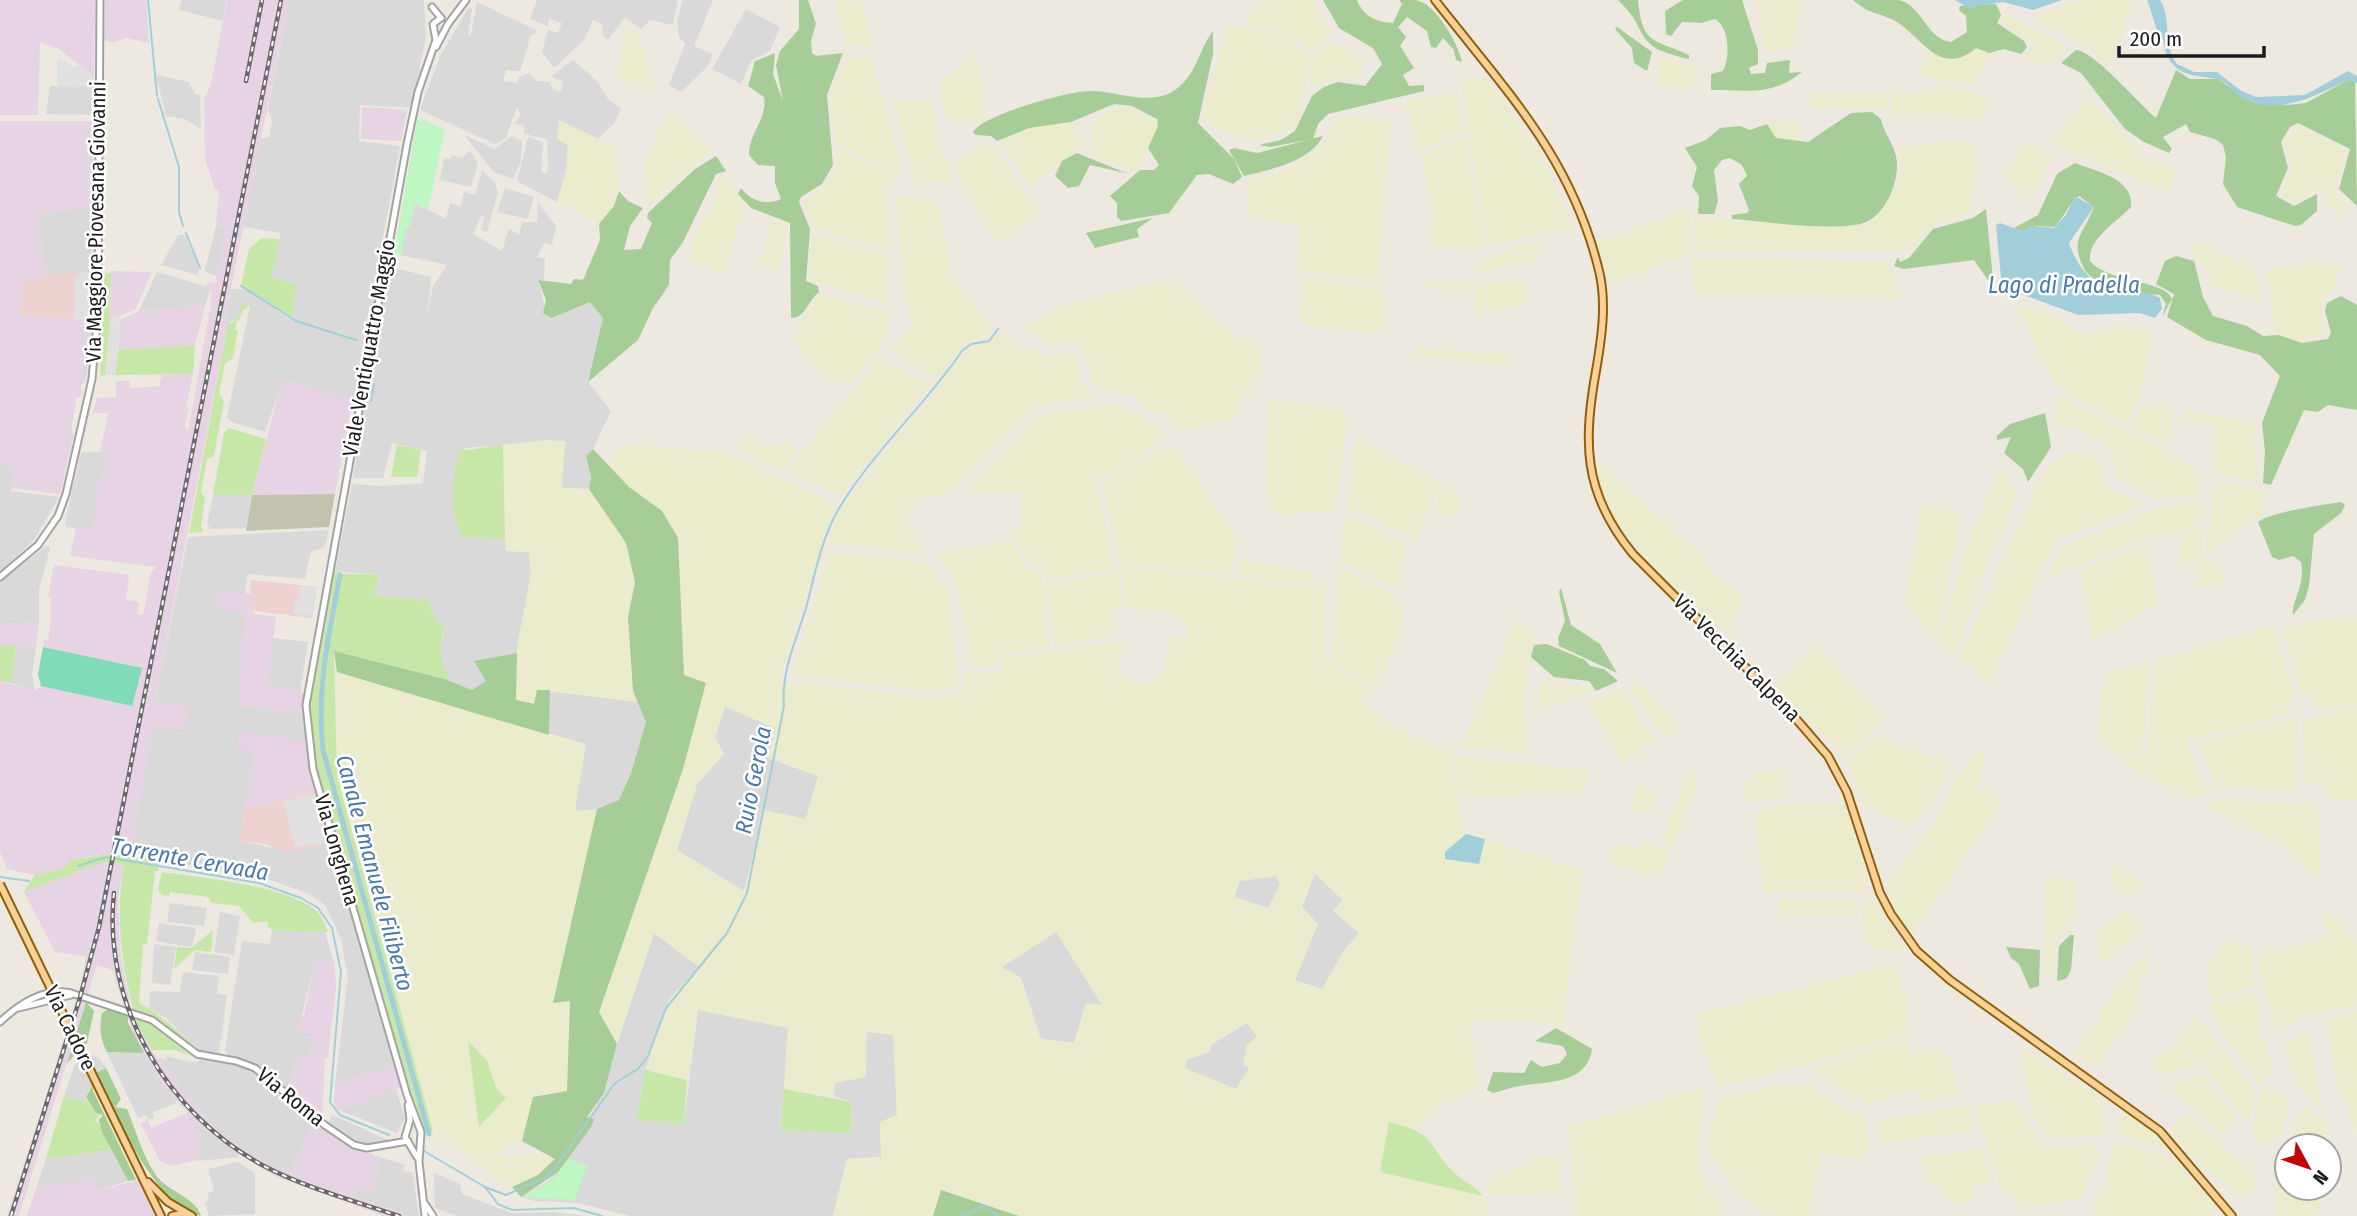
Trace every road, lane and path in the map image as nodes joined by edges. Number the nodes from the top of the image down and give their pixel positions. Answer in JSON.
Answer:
{"nodes":[{"id":1,"x":100,"y":0,"type":"edge"},
{"id":2,"x":466,"y":0,"type":"edge"},
{"id":3,"x":1435,"y":0,"type":"edge"},
{"id":4,"x":431,"y":4,"type":"edge"},
{"id":5,"x":444,"y":20,"type":"junction"},
{"id":6,"x":434,"y":27,"type":"junction"},
{"id":7,"x":444,"y":32,"type":"junction"},
{"id":8,"x":429,"y":62,"type":"junction"},
{"id":9,"x":0,"y":577,"type":"edge"},
{"id":10,"x":323,"y":601,"type":"joint"},
{"id":11,"x":0,"y":884,"type":"edge"},
{"id":12,"x":2,"y":1020,"type":"edge"},
{"id":13,"x":407,"y":1095,"type":"junction"},
{"id":14,"x":418,"y":1128,"type":"junction"},
{"id":15,"x":406,"y":1130,"type":"junction"},
{"id":16,"x":419,"y":1141,"type":"junction"},
{"id":17,"x":409,"y":1142,"type":"junction"},
{"id":18,"x":391,"y":1143,"type":"junction"},
{"id":19,"x":419,"y":1162,"type":"junction"},
{"id":20,"x":140,"y":1172,"type":"junction"},
{"id":21,"x":428,"y":1214,"type":"edge"},
{"id":22,"x":189,"y":1215,"type":"edge"},
{"id":23,"x":161,"y":1216,"type":"edge"},
{"id":24,"x":172,"y":1216,"type":"edge"},
{"id":25,"x":2232,"y":1216,"type":"edge"}],
"edges":[{"from":1,"to":9,"type":"street","name":"Via Maggiore Piovesana Giovanni"},
{"from":2,"to":5,"type":"street"},
{"from":3,"to":25,"type":"main road","name":"Via Vecchia Calpena"},
{"from":4,"to":5,"type":"street"},
{"from":4,"to":6,"type":"street"},
{"from":5,"to":6,"type":"street"},
{"from":5,"to":7,"type":"street"},
{"from":6,"to":7,"type":"street"},
{"from":6,"to":8,"type":"street"},
{"from":7,"to":8,"type":"street"},
{"from":8,"to":10,"type":"street","name":"Viale Ventiquattro Maggio"},
{"from":10,"to":13,"type":"street","name":"Via Longhena"},
{"from":11,"to":20,"type":"main road","name":"Via Cadore","bridge":true},
{"from":12,"to":18,"type":"street","name":"Via Roma"},
{"from":13,"to":14,"type":"street","name":"Via Longhena"},
{"from":13,"to":15,"type":"street","name":"Via Longhena"},
{"from":14,"to":15,"type":"street"},
{"from":14,"to":16,"type":"street","name":"Via Longhena"},
{"from":15,"to":17,"type":"street","name":"Via Longhena"},
{"from":15,"to":18,"type":"street"},
{"from":16,"to":17,"type":"street"},
{"from":16,"to":19,"type":"street","name":"Via Longhena"},
{"from":17,"to":18,"type":"street","name":"Via Roma"},
{"from":17,"to":19,"type":"street","name":"Via Longhena"},
{"from":19,"to":21,"type":"street","name":"Via Longhena"},
{"from":20,"to":22,"type":"main road","name":"Via Cadore"},
{"from":20,"to":23,"type":"main road","name":"Via Cadore"},
{"from":22,"to":24,"type":"main road","name":"Via Cadore"}]}
